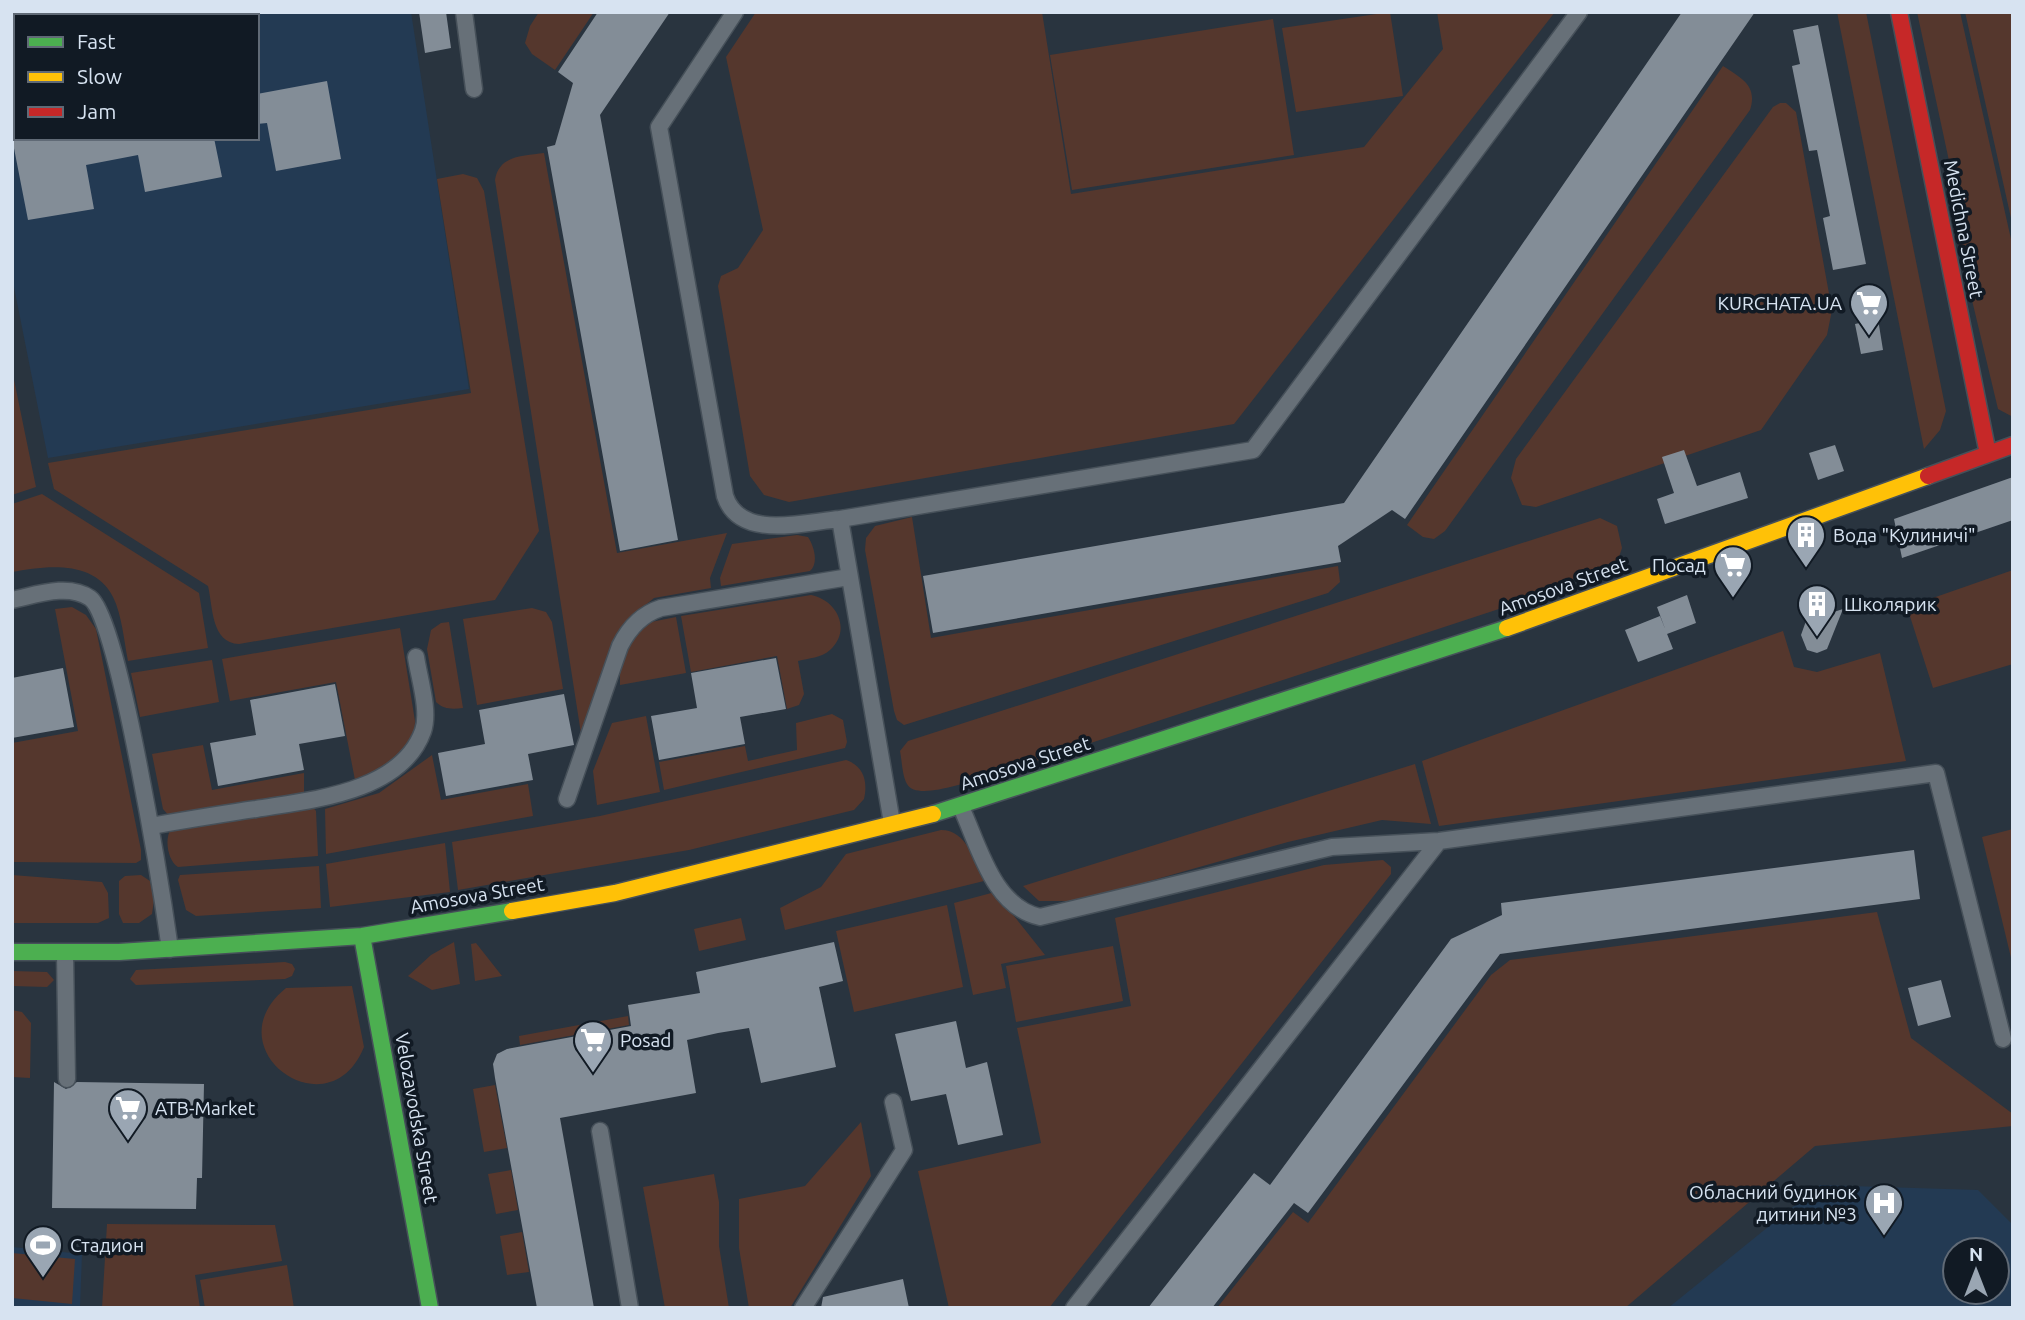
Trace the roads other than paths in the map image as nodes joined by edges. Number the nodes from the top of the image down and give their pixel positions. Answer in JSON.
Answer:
{"nodes":[{"id":1,"x":464,"y":12,"type":"edge"},
{"id":2,"x":735,"y":12,"type":"edge"},
{"id":3,"x":1579,"y":12,"type":"edge"},
{"id":4,"x":1899,"y":12,"type":"edge"},
{"id":5,"x":474,"y":89,"type":"dead end"},
{"id":6,"x":2013,"y":445,"type":"edge"},
{"id":7,"x":1988,"y":454,"type":"junction"},
{"id":8,"x":840,"y":519,"type":"junction"},
{"id":9,"x":849,"y":577,"type":"junction"},
{"id":10,"x":12,"y":600,"type":"edge"},
{"id":11,"x":416,"y":657,"type":"dead end"},
{"id":12,"x":567,"y":799,"type":"dead end"},
{"id":13,"x":961,"y":807,"type":"junction"},
{"id":14,"x":892,"y":823,"type":"junction"},
{"id":15,"x":151,"y":826,"type":"junction"},
{"id":16,"x":1439,"y":841,"type":"junction"},
{"id":17,"x":362,"y":936,"type":"junction"},
{"id":18,"x":170,"y":948,"type":"junction"},
{"id":19,"x":12,"y":952,"type":"edge"},
{"id":20,"x":65,"y":954,"type":"junction"},
{"id":21,"x":2003,"y":1039,"type":"dead end"},
{"id":22,"x":67,"y":1079,"type":"dead end"},
{"id":23,"x":894,"y":1102,"type":"dead end"},
{"id":24,"x":600,"y":1131,"type":"dead end"},
{"id":25,"x":430,"y":1308,"type":"edge"},
{"id":26,"x":631,"y":1308,"type":"edge"},
{"id":27,"x":803,"y":1308,"type":"edge"},
{"id":28,"x":1074,"y":1308,"type":"edge"}],
"edges":[{"from":1,"to":5,"type":"lane"},
{"from":2,"to":8,"type":"lane"},
{"from":3,"to":8,"type":"lane"},
{"from":4,"to":7,"type":"street","name":"Medichna Street"},
{"from":6,"to":7,"type":"street","name":"Amosova Street"},
{"from":7,"to":13,"type":"street","name":"Amosova Street"},
{"from":8,"to":9,"type":"lane"},
{"from":9,"to":12,"type":"lane"},
{"from":9,"to":14,"type":"lane"},
{"from":10,"to":15,"type":"lane"},
{"from":11,"to":15,"type":"lane"},
{"from":13,"to":14,"type":"street","name":"Amosova Street"},
{"from":13,"to":16,"type":"lane"},
{"from":14,"to":17,"type":"street","name":"Amosova Street"},
{"from":15,"to":18,"type":"lane"},
{"from":16,"to":21,"type":"lane"},
{"from":16,"to":28,"type":"lane"},
{"from":17,"to":18,"type":"street","name":"Amosova Street"},
{"from":17,"to":25,"type":"street","name":"Velozavodska Street"},
{"from":18,"to":20,"type":"street","name":"Amosova Street"},
{"from":19,"to":20,"type":"street","name":"Amosova Street"},
{"from":20,"to":22,"type":"lane"},
{"from":23,"to":27,"type":"lane"},
{"from":24,"to":26,"type":"lane"}]}
